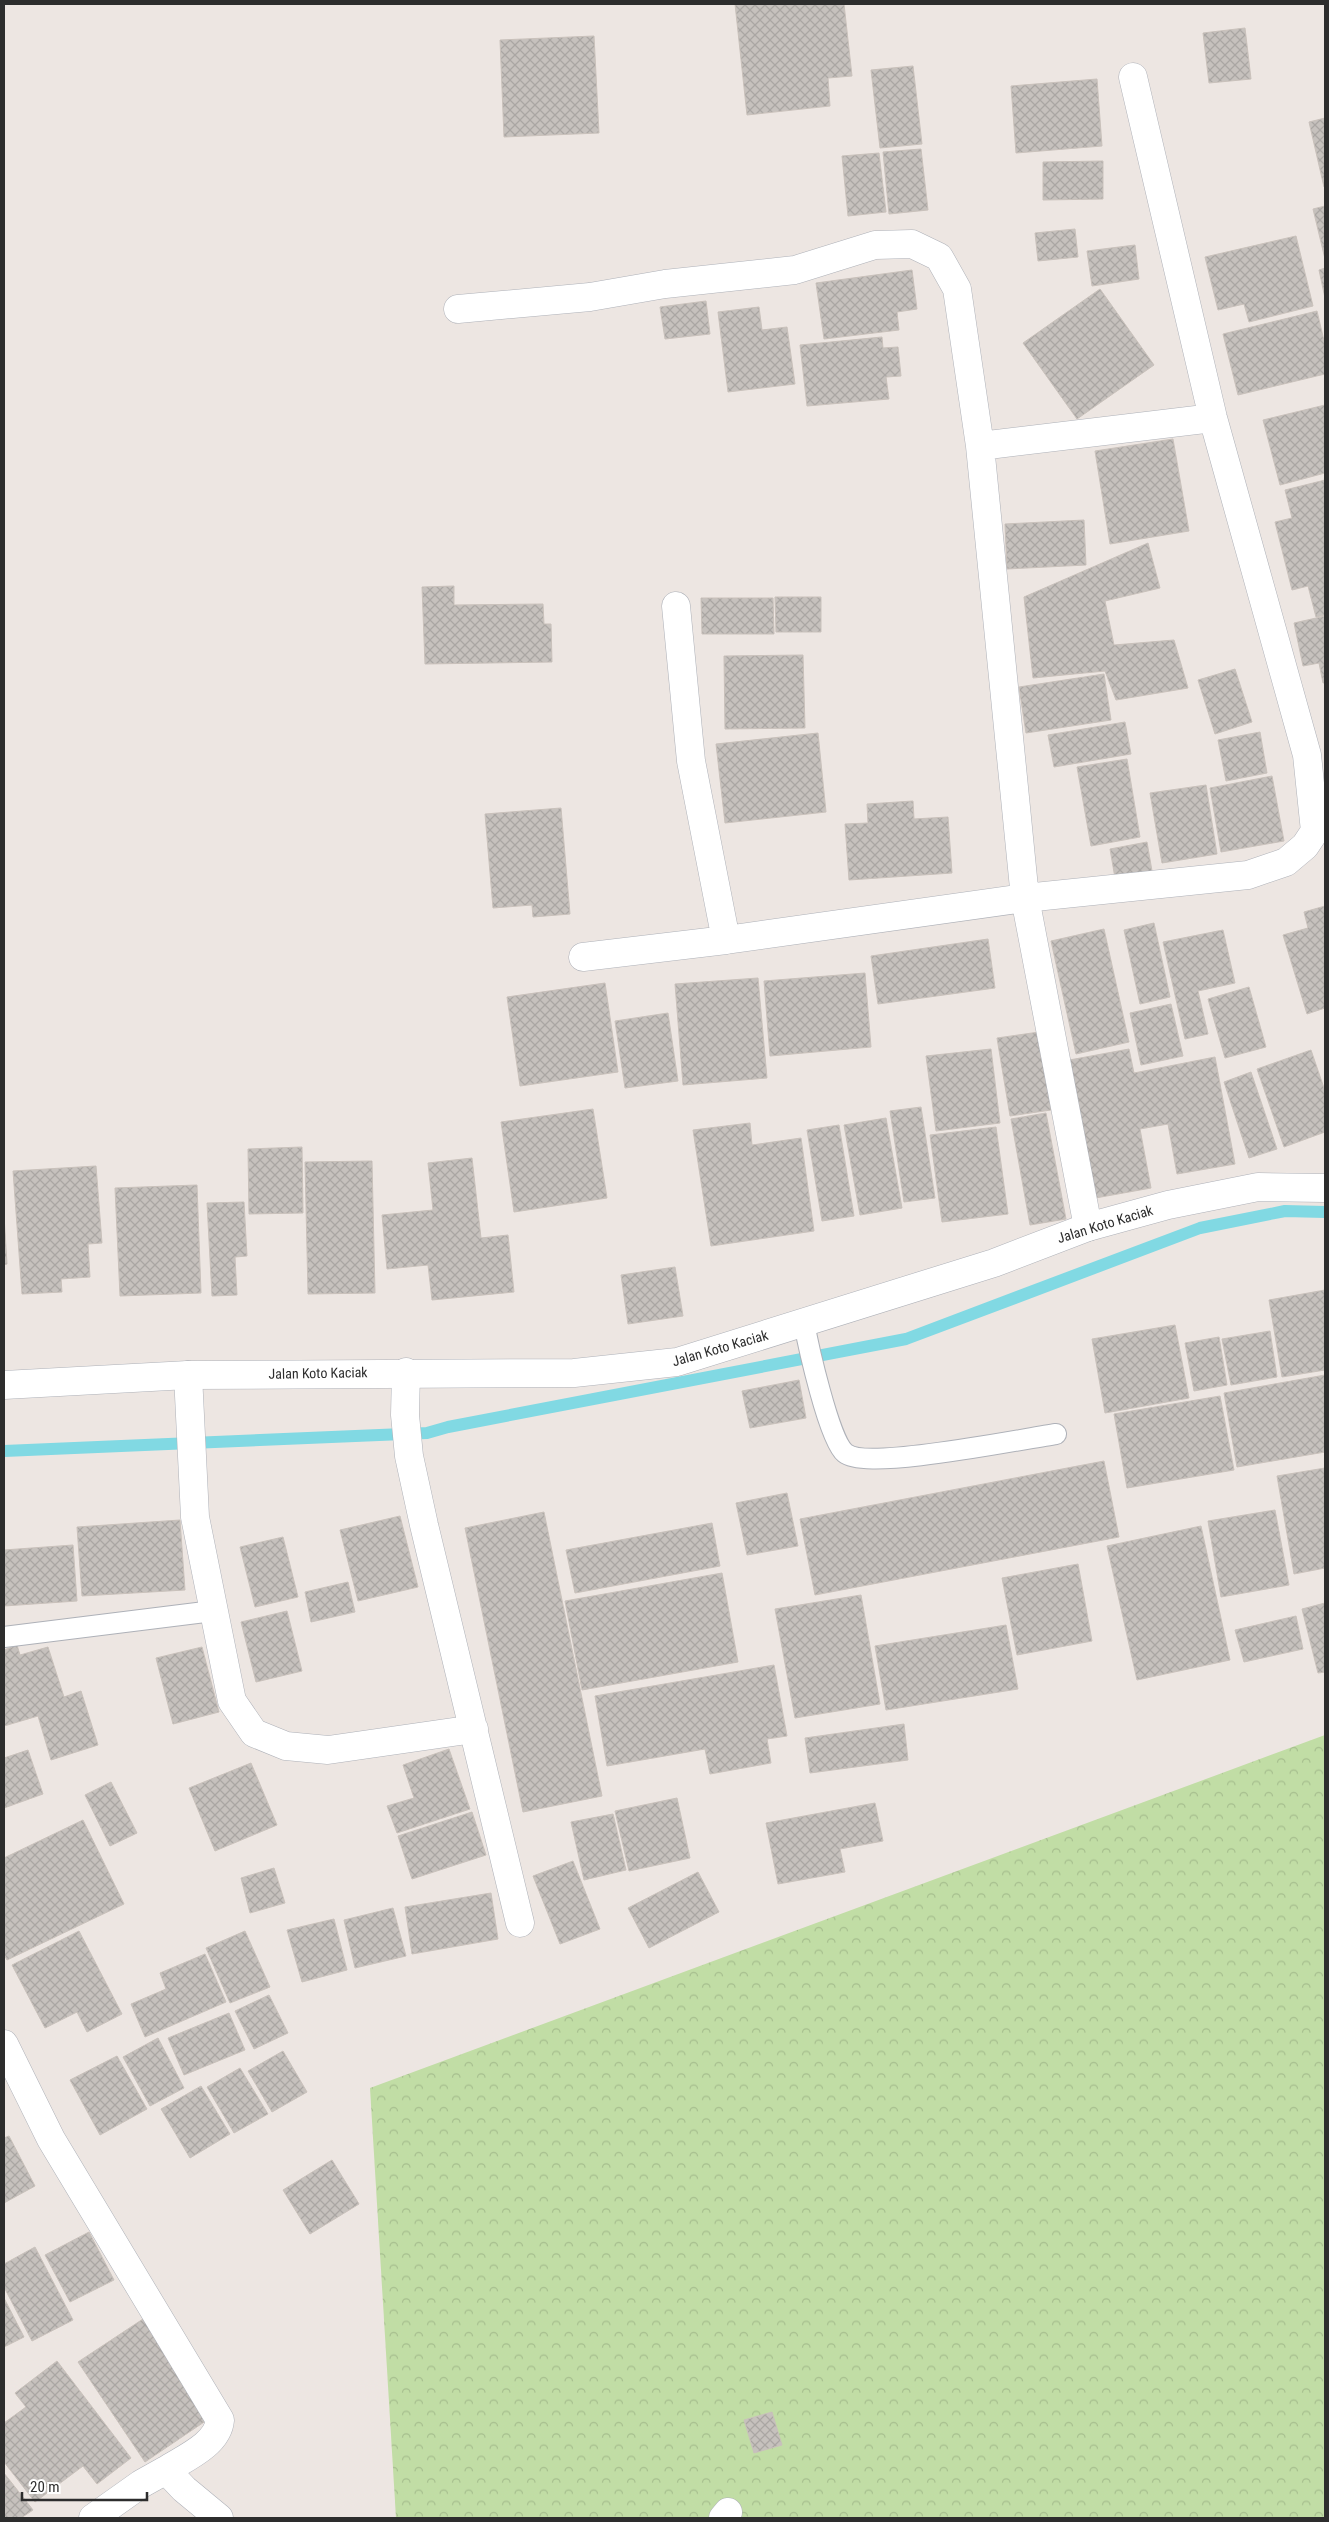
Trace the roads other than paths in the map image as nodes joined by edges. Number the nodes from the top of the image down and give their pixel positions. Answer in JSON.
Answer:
{"nodes":[{"id":1,"x":1133,"y":77,"type":"dead end"},
{"id":2,"x":458,"y":309,"type":"dead end"},
{"id":3,"x":1213,"y":418,"type":"junction"},
{"id":4,"x":980,"y":446,"type":"junction"},
{"id":5,"x":676,"y":606,"type":"dead end"},
{"id":6,"x":1316,"y":754,"type":"edge"},
{"id":7,"x":1025,"y":898,"type":"junction"},
{"id":8,"x":726,"y":940,"type":"junction"},
{"id":9,"x":583,"y":957,"type":"dead end"},
{"id":10,"x":1325,"y":1188,"type":"edge"},
{"id":11,"x":1088,"y":1228,"type":"junction"},
{"id":12,"x":804,"y":1322,"type":"junction"},
{"id":13,"x":406,"y":1372,"type":"junction"},
{"id":14,"x":4,"y":1386,"type":"edge"},
{"id":15,"x":188,"y":1386,"type":"junction"},
{"id":16,"x":1056,"y":1434,"type":"dead end"},
{"id":17,"x":212,"y":1611,"type":"junction"},
{"id":18,"x":4,"y":1637,"type":"edge"},
{"id":19,"x":474,"y":1730,"type":"junction"},
{"id":20,"x":520,"y":1923,"type":"dead end"},
{"id":21,"x":4,"y":2044,"type":"edge"},
{"id":22,"x":166,"y":2470,"type":"junction"},
{"id":23,"x":93,"y":2518,"type":"edge"},
{"id":24,"x":219,"y":2518,"type":"edge"}],
"edges":[{"from":1,"to":3,"type":"street"},
{"from":2,"to":4,"type":"street"},
{"from":3,"to":4,"type":"street"},
{"from":3,"to":6,"type":"street"},
{"from":4,"to":7,"type":"street"},
{"from":5,"to":8,"type":"street"},
{"from":6,"to":7,"type":"street"},
{"from":7,"to":8,"type":"street"},
{"from":7,"to":11,"type":"street"},
{"from":8,"to":9,"type":"street"},
{"from":10,"to":11,"type":"street","name":"Jalan Koto Kaciak"},
{"from":11,"to":12,"type":"street","name":"Jalan Koto Kaciak"},
{"from":12,"to":13,"type":"street","name":"Jalan Koto Kaciak"},
{"from":12,"to":16,"type":"lane"},
{"from":13,"to":15,"type":"street","name":"Jalan Koto Kaciak"},
{"from":13,"to":19,"type":"street"},
{"from":14,"to":15,"type":"street","name":"Jalan Koto Kaciak"},
{"from":15,"to":17,"type":"street"},
{"from":17,"to":18,"type":"lane"},
{"from":17,"to":19,"type":"street"},
{"from":19,"to":20,"type":"street"},
{"from":21,"to":22,"type":"street"},
{"from":22,"to":23,"type":"street"},
{"from":22,"to":24,"type":"street"}]}
